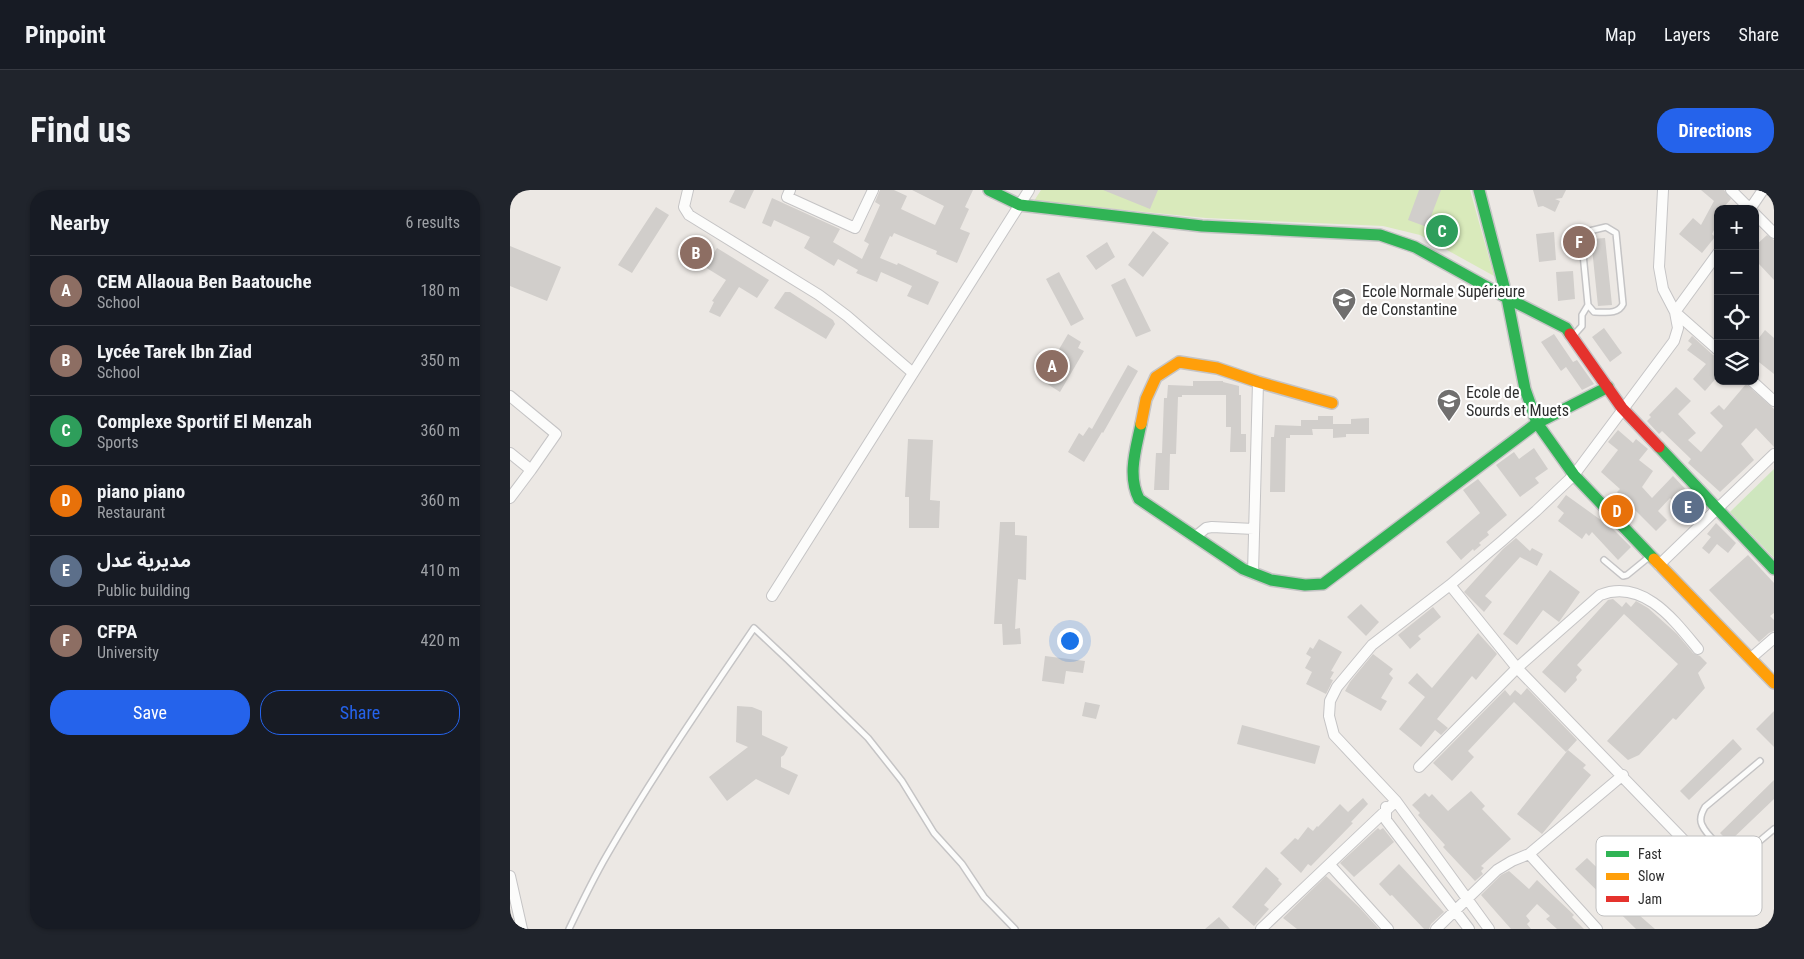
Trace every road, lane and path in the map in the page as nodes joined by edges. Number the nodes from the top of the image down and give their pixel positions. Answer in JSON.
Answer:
{"nodes":[{"id":1,"x":688,"y":190,"type":"edge"},
{"id":2,"x":790,"y":190,"type":"edge"},
{"id":3,"x":873,"y":190,"type":"edge"},
{"id":4,"x":989,"y":190,"type":"edge"},
{"id":5,"x":1029,"y":190,"type":"edge"},
{"id":6,"x":1479,"y":190,"type":"edge"},
{"id":7,"x":1663,"y":190,"type":"edge"},
{"id":8,"x":1731,"y":190,"type":"edge"},
{"id":9,"x":1762,"y":190,"type":"edge"},
{"id":10,"x":1020,"y":205,"type":"junction"},
{"id":11,"x":1746,"y":205,"type":"edge"},
{"id":12,"x":1753,"y":205,"type":"edge"},
{"id":13,"x":1759,"y":218,"type":"edge"},
{"id":14,"x":1774,"y":233,"type":"edge"},
{"id":15,"x":1714,"y":258,"type":"edge"},
{"id":16,"x":1507,"y":298,"type":"junction"},
{"id":17,"x":1588,"y":305,"type":"junction"},
{"id":18,"x":1675,"y":312,"type":"junction"},
{"id":19,"x":1572,"y":337,"type":"junction"},
{"id":20,"x":1714,"y":346,"type":"edge"},
{"id":21,"x":913,"y":374,"type":"junction"},
{"id":22,"x":1258,"y":382,"type":"junction"},
{"id":23,"x":1756,"y":385,"type":"edge"},
{"id":24,"x":1608,"y":388,"type":"junction"},
{"id":25,"x":510,"y":396,"type":"edge"},
{"id":26,"x":1774,"y":401,"type":"edge"},
{"id":27,"x":1332,"y":403,"type":"dead end"},
{"id":28,"x":1622,"y":408,"type":"junction"},
{"id":29,"x":1537,"y":423,"type":"junction"},
{"id":30,"x":510,"y":453,"type":"edge"},
{"id":31,"x":1774,"y":454,"type":"edge"},
{"id":32,"x":531,"y":470,"type":"junction"},
{"id":33,"x":1574,"y":475,"type":"junction"},
{"id":34,"x":510,"y":498,"type":"edge"},
{"id":35,"x":1718,"y":509,"type":"junction"},
{"id":36,"x":1254,"y":529,"type":"junction"},
{"id":37,"x":1195,"y":537,"type":"junction"},
{"id":38,"x":1651,"y":556,"type":"junction"},
{"id":39,"x":1604,"y":560,"type":"dead end"},
{"id":40,"x":1659,"y":565,"type":"junction"},
{"id":41,"x":1774,"y":569,"type":"edge"},
{"id":42,"x":1253,"y":573,"type":"junction"},
{"id":43,"x":1450,"y":585,"type":"junction"},
{"id":44,"x":772,"y":596,"type":"dead end"},
{"id":45,"x":1774,"y":638,"type":"edge"},
{"id":46,"x":1698,"y":649,"type":"dead end"},
{"id":47,"x":1751,"y":658,"type":"junction"},
{"id":48,"x":1517,"y":668,"type":"junction"},
{"id":49,"x":1774,"y":683,"type":"edge"},
{"id":50,"x":1760,"y":761,"type":"dead end"},
{"id":51,"x":1420,"y":767,"type":"dead end"},
{"id":52,"x":1623,"y":775,"type":"junction"},
{"id":53,"x":1388,"y":791,"type":"junction"},
{"id":54,"x":1396,"y":801,"type":"junction"},
{"id":55,"x":1386,"y":812,"type":"junction"},
{"id":56,"x":1774,"y":829,"type":"edge"},
{"id":57,"x":1681,"y":836,"type":"edge"},
{"id":58,"x":1711,"y":836,"type":"edge"},
{"id":59,"x":1762,"y":839,"type":"edge"},
{"id":60,"x":1529,"y":854,"type":"junction"},
{"id":61,"x":1330,"y":865,"type":"junction"},
{"id":62,"x":510,"y":876,"type":"edge"},
{"id":63,"x":1467,"y":899,"type":"junction"},
{"id":64,"x":513,"y":904,"type":"edge"},
{"id":65,"x":1456,"y":911,"type":"junction"},
{"id":66,"x":1269,"y":927,"type":"edge"},
{"id":67,"x":522,"y":929,"type":"edge"},
{"id":68,"x":569,"y":929,"type":"edge"},
{"id":69,"x":1015,"y":929,"type":"edge"},
{"id":70,"x":1388,"y":929,"type":"edge"},
{"id":71,"x":1436,"y":929,"type":"edge"},
{"id":72,"x":1469,"y":929,"type":"edge"},
{"id":73,"x":1489,"y":929,"type":"edge"},
{"id":74,"x":1597,"y":929,"type":"edge"}],
"edges":[{"from":1,"to":21,"type":"street"},
{"from":2,"to":3,"type":"street"},
{"from":4,"to":10,"type":"street"},
{"from":5,"to":10,"type":"street"},
{"from":6,"to":16,"type":"street"},
{"from":7,"to":18,"type":"street"},
{"from":8,"to":11,"type":"street"},
{"from":9,"to":12,"type":"street"},
{"from":10,"to":16,"type":"street"},
{"from":10,"to":21,"type":"street"},
{"from":13,"to":14,"type":"street"},
{"from":15,"to":18,"type":"street"},
{"from":16,"to":19,"type":"street"},
{"from":16,"to":29,"type":"street"},
{"from":17,"to":17,"type":"lane"},
{"from":17,"to":19,"type":"lane"},
{"from":18,"to":20,"type":"street"},
{"from":18,"to":28,"type":"street"},
{"from":19,"to":24,"type":"street"},
{"from":21,"to":44,"type":"street"},
{"from":22,"to":27,"type":"street"},
{"from":22,"to":36,"type":"street"},
{"from":22,"to":37,"type":"street"},
{"from":23,"to":26,"type":"street"},
{"from":24,"to":28,"type":"street"},
{"from":24,"to":29,"type":"street"},
{"from":25,"to":32,"type":"street"},
{"from":28,"to":33,"type":"street"},
{"from":28,"to":35,"type":"street"},
{"from":29,"to":33,"type":"street"},
{"from":29,"to":42,"type":"street"},
{"from":30,"to":32,"type":"street"},
{"from":31,"to":35,"type":"street"},
{"from":32,"to":34,"type":"street"},
{"from":33,"to":38,"type":"street"},
{"from":33,"to":43,"type":"street"},
{"from":35,"to":40,"type":"street"},
{"from":35,"to":41,"type":"street"},
{"from":36,"to":37,"type":"street"},
{"from":36,"to":42,"type":"street"},
{"from":37,"to":42,"type":"street"},
{"from":38,"to":39,"type":"lane"},
{"from":38,"to":40,"type":"street"},
{"from":40,"to":47,"type":"street"},
{"from":43,"to":48,"type":"street"},
{"from":43,"to":53,"type":"street"},
{"from":45,"to":47,"type":"street"},
{"from":46,"to":48,"type":"street"},
{"from":47,"to":49,"type":"street"},
{"from":48,"to":51,"type":"street"},
{"from":48,"to":52,"type":"street"},
{"from":50,"to":58,"type":"lane"},
{"from":52,"to":57,"type":"street"},
{"from":52,"to":60,"type":"street"},
{"from":53,"to":54,"type":"street"},
{"from":53,"to":55,"type":"street"},
{"from":54,"to":55,"type":"street"},
{"from":54,"to":63,"type":"street"},
{"from":55,"to":61,"type":"street"},
{"from":55,"to":65,"type":"street"},
{"from":56,"to":59,"type":"lane"},
{"from":60,"to":63,"type":"street"},
{"from":60,"to":74,"type":"street"},
{"from":61,"to":66,"type":"street"},
{"from":61,"to":70,"type":"street"},
{"from":62,"to":64,"type":"street"},
{"from":63,"to":65,"type":"street"},
{"from":63,"to":73,"type":"street"},
{"from":64,"to":67,"type":"street"},
{"from":65,"to":71,"type":"street"},
{"from":65,"to":72,"type":"street"},
{"from":68,"to":69,"type":"lane"}]}
